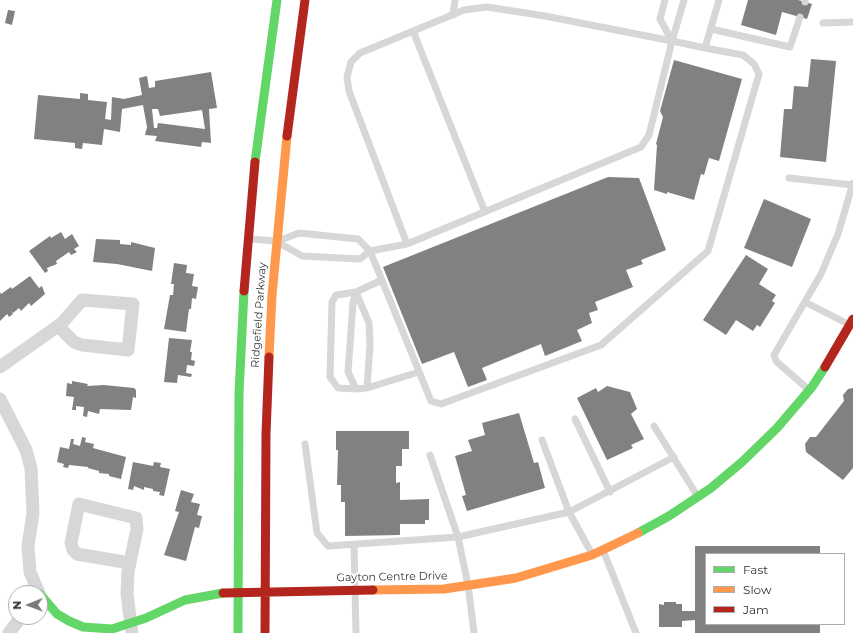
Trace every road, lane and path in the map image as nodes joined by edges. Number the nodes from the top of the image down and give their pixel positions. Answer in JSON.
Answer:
{"nodes":[{"id":1,"x":277,"y":0,"type":"edge"},
{"id":2,"x":305,"y":0,"type":"edge"},
{"id":3,"x":455,"y":0,"type":"edge"},
{"id":4,"x":665,"y":0,"type":"edge"},
{"id":5,"x":684,"y":0,"type":"edge"},
{"id":6,"x":719,"y":0,"type":"edge"},
{"id":7,"x":453,"y":15,"type":"junction"},
{"id":8,"x":800,"y":17,"type":"dead end"},
{"id":9,"x":853,"y":22,"type":"edge"},
{"id":10,"x":823,"y":23,"type":"dead end"},
{"id":11,"x":711,"y":29,"type":"junction"},
{"id":12,"x":413,"y":31,"type":"junction"},
{"id":13,"x":672,"y":41,"type":"junction"},
{"id":14,"x":705,"y":48,"type":"junction"},
{"id":15,"x":789,"y":178,"type":"dead end"},
{"id":16,"x":853,"y":184,"type":"edge"},
{"id":17,"x":485,"y":212,"type":"junction"},
{"id":18,"x":247,"y":238,"type":"junction"},
{"id":19,"x":276,"y":241,"type":"junction"},
{"id":20,"x":407,"y":244,"type":"junction"},
{"id":21,"x":370,"y":251,"type":"junction"},
{"id":22,"x":382,"y":280,"type":"junction"},
{"id":23,"x":356,"y":292,"type":"junction"},
{"id":24,"x":805,"y":302,"type":"junction"},
{"id":25,"x":851,"y":322,"type":"edge"},
{"id":26,"x":58,"y":326,"type":"junction"},
{"id":27,"x":0,"y":367,"type":"edge"},
{"id":28,"x":419,"y":372,"type":"junction"},
{"id":29,"x":367,"y":388,"type":"junction"},
{"id":30,"x":356,"y":389,"type":"junction"},
{"id":31,"x":809,"y":390,"type":"junction"},
{"id":32,"x":0,"y":399,"type":"edge"},
{"id":33,"x":575,"y":419,"type":"dead end"},
{"id":34,"x":654,"y":426,"type":"dead end"},
{"id":35,"x":542,"y":440,"type":"dead end"},
{"id":36,"x":305,"y":444,"type":"dead end"},
{"id":37,"x":430,"y":455,"type":"dead end"},
{"id":38,"x":674,"y":457,"type":"junction"},
{"id":39,"x":610,"y":492,"type":"junction"},
{"id":40,"x":698,"y":497,"type":"junction"},
{"id":41,"x":569,"y":512,"type":"junction"},
{"id":42,"x":458,"y":537,"type":"junction"},
{"id":43,"x":354,"y":545,"type":"junction"},
{"id":44,"x":603,"y":550,"type":"junction"},
{"id":45,"x":592,"y":555,"type":"junction"},
{"id":46,"x":130,"y":563,"type":"junction"},
{"id":47,"x":36,"y":585,"type":"edge"},
{"id":48,"x":468,"y":586,"type":"junction"},
{"id":49,"x":356,"y":590,"type":"junction"},
{"id":50,"x":238,"y":592,"type":"junction"},
{"id":51,"x":265,"y":592,"type":"junction"},
{"id":52,"x":48,"y":604,"type":"edge"},
{"id":53,"x":14,"y":625,"type":"edge"},
{"id":54,"x":132,"y":628,"type":"edge"},
{"id":55,"x":8,"y":633,"type":"edge"},
{"id":56,"x":238,"y":633,"type":"edge"},
{"id":57,"x":265,"y":633,"type":"edge"},
{"id":58,"x":356,"y":633,"type":"edge"},
{"id":59,"x":474,"y":633,"type":"edge"},
{"id":60,"x":636,"y":633,"type":"edge"}],
"edges":[{"from":1,"to":18,"type":"main road","name":"Ridgefield Parkway"},
{"from":2,"to":19,"type":"main road","name":"Ridgefield Parkway"},
{"from":3,"to":7,"type":"lane"},
{"from":4,"to":13,"type":"lane"},
{"from":5,"to":13,"type":"lane"},
{"from":6,"to":11,"type":"lane"},
{"from":7,"to":12,"type":"lane"},
{"from":7,"to":13,"type":"lane"},
{"from":8,"to":11,"type":"lane"},
{"from":9,"to":10,"type":"lane"},
{"from":11,"to":14,"type":"lane"},
{"from":12,"to":17,"type":"lane"},
{"from":12,"to":20,"type":"lane"},
{"from":13,"to":14,"type":"lane"},
{"from":13,"to":17,"type":"lane"},
{"from":14,"to":28,"type":"lane"},
{"from":15,"to":16,"type":"lane"},
{"from":16,"to":24,"type":"lane"},
{"from":17,"to":20,"type":"lane"},
{"from":18,"to":19,"type":"lane"},
{"from":18,"to":50,"type":"main road","name":"Ridgefield Parkway"},
{"from":19,"to":21,"type":"lane"},
{"from":19,"to":21,"type":"lane"},
{"from":19,"to":51,"type":"main road","name":"Ridgefield Parkway"},
{"from":20,"to":21,"type":"lane"},
{"from":21,"to":22,"type":"lane"},
{"from":22,"to":23,"type":"lane"},
{"from":22,"to":28,"type":"lane"},
{"from":23,"to":29,"type":"lane"},
{"from":23,"to":30,"type":"lane"},
{"from":23,"to":30,"type":"lane"},
{"from":24,"to":25,"type":"lane"},
{"from":24,"to":31,"type":"lane"},
{"from":25,"to":31,"type":"main road","name":"Gayton Centre Drive"},
{"from":26,"to":26,"type":"street"},
{"from":26,"to":27,"type":"street"},
{"from":28,"to":29,"type":"lane"},
{"from":29,"to":30,"type":"lane"},
{"from":31,"to":40,"type":"main road","name":"Gayton Centre Drive"},
{"from":32,"to":47,"type":"street"},
{"from":33,"to":39,"type":"lane"},
{"from":34,"to":38,"type":"lane"},
{"from":35,"to":41,"type":"lane"},
{"from":36,"to":43,"type":"lane"},
{"from":37,"to":42,"type":"lane"},
{"from":38,"to":39,"type":"lane"},
{"from":38,"to":40,"type":"lane"},
{"from":39,"to":41,"type":"lane"},
{"from":40,"to":44,"type":"main road","name":"Gayton Centre Drive"},
{"from":41,"to":42,"type":"lane"},
{"from":41,"to":45,"type":"lane"},
{"from":42,"to":43,"type":"lane"},
{"from":42,"to":48,"type":"lane"},
{"from":43,"to":49,"type":"lane"},
{"from":44,"to":45,"type":"main road","name":"Gayton Centre Drive"},
{"from":44,"to":60,"type":"lane"},
{"from":45,"to":48,"type":"main road","name":"Gayton Centre Drive"},
{"from":46,"to":46,"type":"street"},
{"from":46,"to":54,"type":"street"},
{"from":48,"to":49,"type":"main road","name":"Gayton Centre Drive"},
{"from":48,"to":59,"type":"lane"},
{"from":49,"to":51,"type":"main road","name":"Gayton Centre Drive"},
{"from":49,"to":58,"type":"lane"},
{"from":50,"to":51,"type":"main road","name":"Gayton Centre Drive"},
{"from":50,"to":54,"type":"main road","name":"Gayton Centre Drive"},
{"from":50,"to":56,"type":"main road","name":"Ridgefield Parkway"},
{"from":51,"to":57,"type":"main road","name":"Ridgefield Parkway"},
{"from":52,"to":54,"type":"main road","name":"Gayton Centre Drive"},
{"from":53,"to":55,"type":"street"}]}
